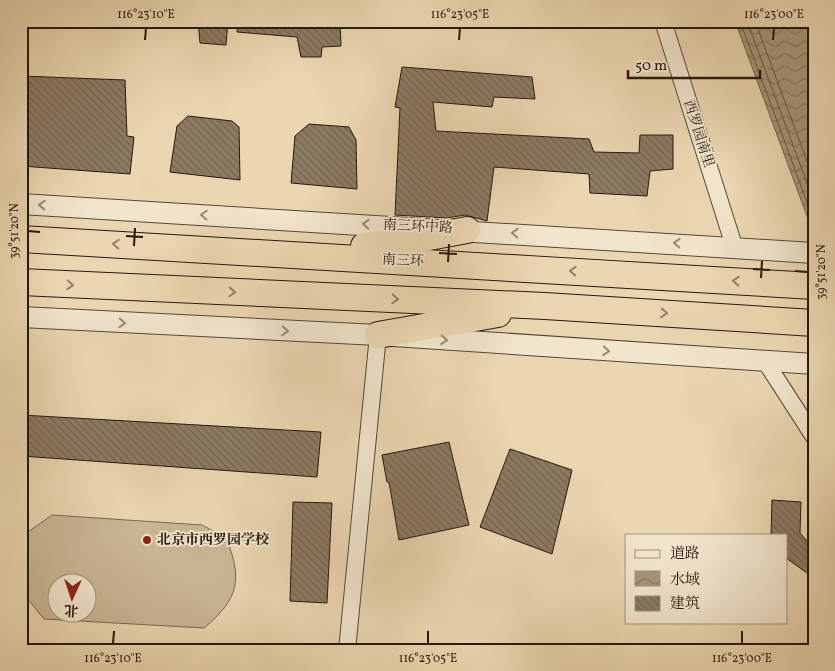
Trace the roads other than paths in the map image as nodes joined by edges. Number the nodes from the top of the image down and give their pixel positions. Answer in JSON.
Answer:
{"nodes":[{"id":1,"x":663,"y":21,"type":"edge"},
{"id":2,"x":21,"y":204,"type":"edge"},
{"id":3,"x":467,"y":230,"type":"junction"},
{"id":4,"x":21,"y":238,"type":"edge"},
{"id":5,"x":734,"y":246,"type":"junction"},
{"id":6,"x":814,"y":253,"type":"edge"},
{"id":7,"x":304,"y":256,"type":"junction"},
{"id":8,"x":21,"y":282,"type":"edge"},
{"id":9,"x":814,"y":286,"type":"edge"},
{"id":10,"x":545,"y":306,"type":"junction"},
{"id":11,"x":21,"y":317,"type":"edge"},
{"id":12,"x":814,"y":323,"type":"edge"},
{"id":13,"x":378,"y":335,"type":"junction"},
{"id":14,"x":765,"y":361,"type":"junction"},
{"id":15,"x":814,"y":364,"type":"edge"},
{"id":16,"x":814,"y":437,"type":"edge"},
{"id":17,"x":348,"y":650,"type":"edge"}],
"edges":[{"from":1,"to":5,"type":"street","name":"西罗园南里"},
{"from":3,"to":2,"type":"street","name":"南三环中路","one_way":true},
{"from":5,"to":3,"type":"street","name":"南三环中路","one_way":true},
{"from":3,"to":7,"type":"highway"},
{"from":7,"to":4,"type":"highway","name":"南三环","one_way":true},
{"from":5,"to":6,"type":"street","name":"南三环中路"},
{"from":9,"to":7,"type":"highway","name":"南三环","one_way":true},
{"from":8,"to":10,"type":"highway","one_way":true},
{"from":10,"to":12,"type":"highway","one_way":true},
{"from":10,"to":13,"type":"highway"},
{"from":11,"to":13,"type":"street","one_way":true},
{"from":13,"to":14,"type":"street","one_way":true},
{"from":13,"to":17,"type":"street"},
{"from":14,"to":15,"type":"street"},
{"from":14,"to":16,"type":"street"}]}
